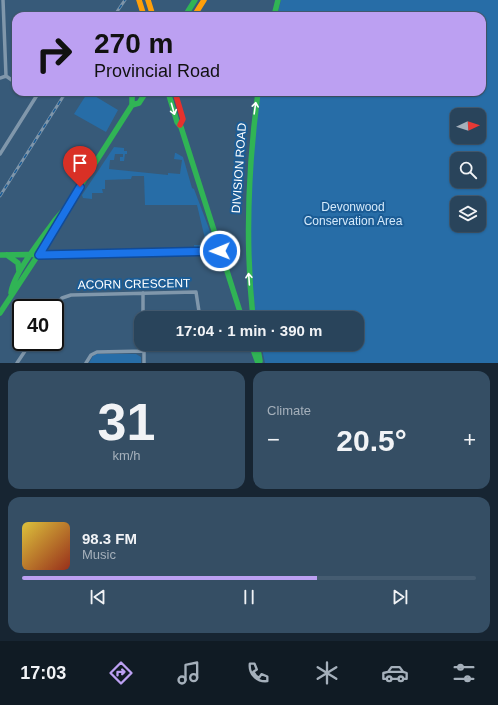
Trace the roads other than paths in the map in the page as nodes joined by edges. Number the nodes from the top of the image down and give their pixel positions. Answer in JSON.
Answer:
{"nodes":[{"id":1,"x":3,"y":0,"type":"edge"},
{"id":2,"x":139,"y":0,"type":"edge"},
{"id":3,"x":148,"y":0,"type":"edge"},
{"id":4,"x":194,"y":0,"type":"edge"},
{"id":5,"x":204,"y":0,"type":"edge"},
{"id":6,"x":278,"y":0,"type":"edge"},
{"id":7,"x":143,"y":12,"type":"edge"},
{"id":8,"x":152,"y":12,"type":"edge"},
{"id":9,"x":187,"y":12,"type":"edge"},
{"id":10,"x":196,"y":12,"type":"edge"},
{"id":11,"x":275,"y":12,"type":"edge"},
{"id":12,"x":6,"y":76,"type":"junction"},
{"id":13,"x":0,"y":78,"type":"edge"},
{"id":14,"x":12,"y":80,"type":"edge"},
{"id":15,"x":36,"y":96,"type":"edge"},
{"id":16,"x":133,"y":96,"type":"edge"},
{"id":17,"x":143,"y":96,"type":"edge"},
{"id":18,"x":169,"y":96,"type":"edge"},
{"id":19,"x":176,"y":96,"type":"edge"},
{"id":20,"x":257,"y":96,"type":"edge"},
{"id":21,"x":132,"y":105,"type":"junction"},
{"id":22,"x":180,"y":125,"type":"junction"},
{"id":23,"x":0,"y":154,"type":"edge"},
{"id":24,"x":67,"y":207,"type":"junction"},
{"id":25,"x":220,"y":251,"type":"junction"},
{"id":26,"x":0,"y":255,"type":"edge"},
{"id":27,"x":7,"y":255,"type":"junction"},
{"id":28,"x":31,"y":255,"type":"junction"},
{"id":29,"x":39,"y":255,"type":"junction"},
{"id":30,"x":19,"y":273,"type":"junction"},
{"id":31,"x":143,"y":293,"type":"junction"},
{"id":32,"x":10,"y":296,"type":"junction"},
{"id":33,"x":61,"y":299,"type":"edge"},
{"id":34,"x":143,"y":311,"type":"edge"},
{"id":35,"x":199,"y":311,"type":"edge"},
{"id":36,"x":240,"y":311,"type":"edge"},
{"id":37,"x":252,"y":311,"type":"edge"},
{"id":38,"x":0,"y":312,"type":"edge"},
{"id":39,"x":25,"y":351,"type":"edge"},
{"id":40,"x":144,"y":351,"type":"joint"},
{"id":41,"x":254,"y":351,"type":"edge"},
{"id":42,"x":258,"y":351,"type":"edge"},
{"id":43,"x":17,"y":363,"type":"edge"},
{"id":44,"x":86,"y":363,"type":"edge"},
{"id":45,"x":144,"y":363,"type":"edge"},
{"id":46,"x":259,"y":363,"type":"edge"}],
"edges":[{"from":1,"to":12,"type":"street"},
{"from":2,"to":7,"type":"main road"},
{"from":3,"to":8,"type":"main road"},
{"from":4,"to":9,"type":"main road"},
{"from":5,"to":10,"type":"main road"},
{"from":6,"to":11,"type":"main road"},
{"from":12,"to":13,"type":"street"},
{"from":12,"to":14,"type":"street"},
{"from":15,"to":23,"type":"street"},
{"from":16,"to":21,"type":"main road"},
{"from":17,"to":21,"type":"main road"},
{"from":18,"to":22,"type":"main road","one_way":true},
{"from":19,"to":22,"type":"main road"},
{"from":37,"to":20,"type":"main road","name":"DIVISION ROAD","one_way":true},
{"from":21,"to":24,"type":"main road"},
{"from":22,"to":25,"type":"main road"},
{"from":24,"to":28,"type":"main road"},
{"from":24,"to":29,"type":"main road"},
{"from":25,"to":29,"type":"main road"},
{"from":25,"to":36,"type":"main road"},
{"from":26,"to":27,"type":"main road"},
{"from":27,"to":28,"type":"main road"},
{"from":27,"to":30,"type":"main road"},
{"from":28,"to":29,"type":"main road"},
{"from":28,"to":30,"type":"main road"},
{"from":29,"to":32,"type":"main road"},
{"from":30,"to":32,"type":"main road"},
{"from":31,"to":33,"type":"street","name":"ACORN CRESCENT"},
{"from":31,"to":34,"type":"street"},
{"from":31,"to":35,"type":"street","name":"ACORN CRESCENT"},
{"from":32,"to":38,"type":"main road"},
{"from":39,"to":43,"type":"street"},
{"from":40,"to":44,"type":"street"},
{"from":40,"to":45,"type":"street"},
{"from":41,"to":46,"type":"main road"},
{"from":42,"to":46,"type":"main road"}]}
